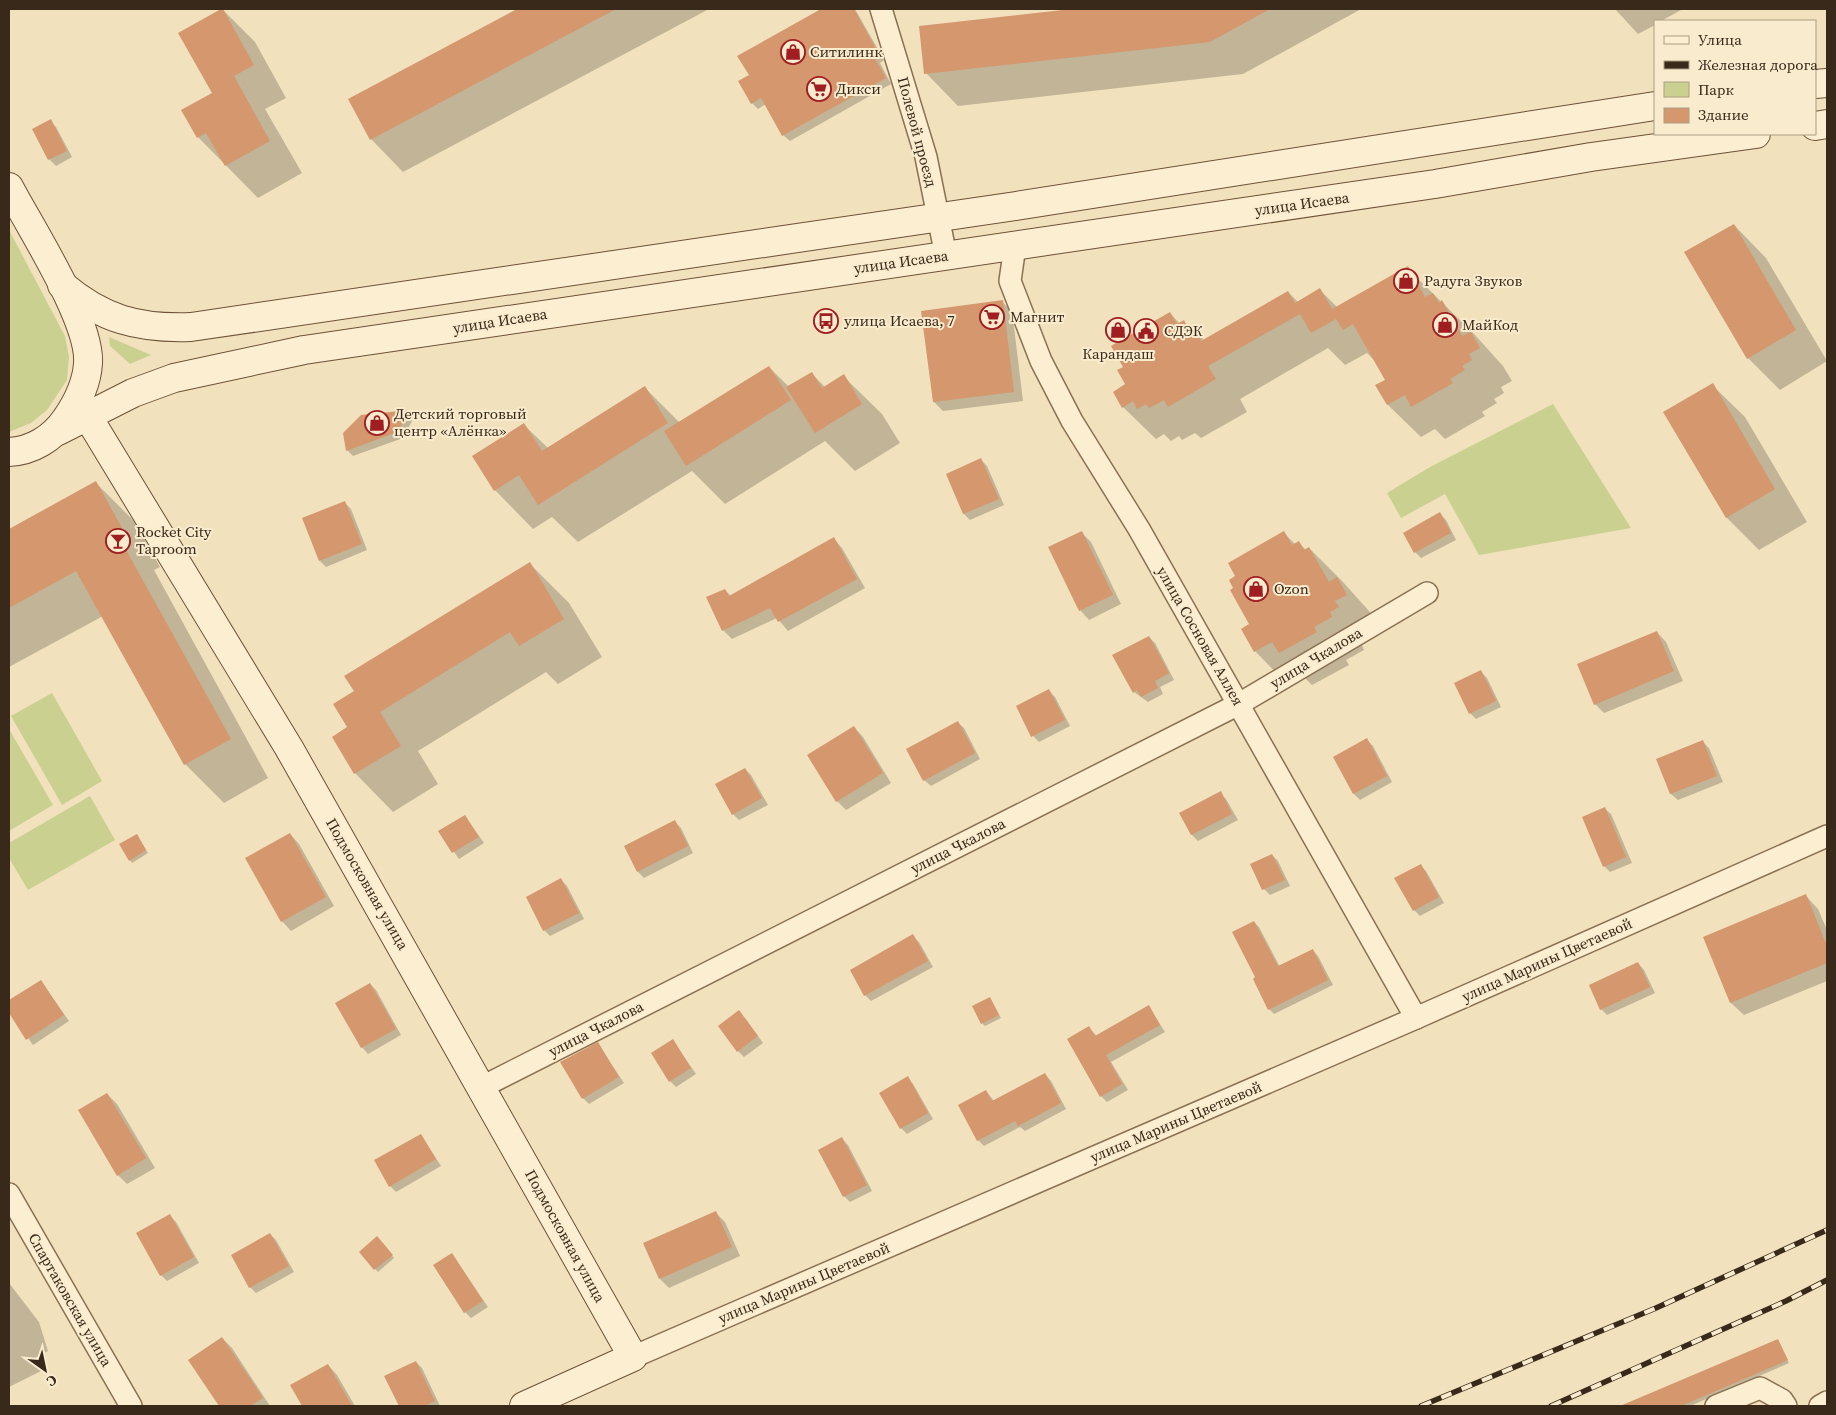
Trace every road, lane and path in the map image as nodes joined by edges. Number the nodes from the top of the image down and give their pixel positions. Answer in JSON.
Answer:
{"nodes":[{"id":1,"x":881,"y":9,"type":"edge"},
{"id":2,"x":1654,"y":106,"type":"edge"},
{"id":3,"x":1749,"y":135,"type":"edge"},
{"id":4,"x":9,"y":187,"type":"edge"},
{"id":5,"x":938,"y":218,"type":"junction"},
{"id":6,"x":1015,"y":246,"type":"junction"},
{"id":7,"x":946,"y":256,"type":"junction"},
{"id":8,"x":62,"y":285,"type":"junction"},
{"id":9,"x":88,"y":417,"type":"junction"},
{"id":10,"x":58,"y":431,"type":"junction"},
{"id":11,"x":9,"y":452,"type":"edge"},
{"id":12,"x":1427,"y":593,"type":"dead end"},
{"id":13,"x":1239,"y":704,"type":"junction"},
{"id":14,"x":1827,"y":836,"type":"edge"},
{"id":15,"x":1416,"y":1018,"type":"junction"},
{"id":16,"x":482,"y":1087,"type":"junction"},
{"id":17,"x":9,"y":1194,"type":"edge"},
{"id":18,"x":633,"y":1357,"type":"junction"},
{"id":19,"x":1827,"y":1402,"type":"edge"},
{"id":20,"x":131,"y":1406,"type":"edge"},
{"id":21,"x":524,"y":1406,"type":"edge"},
{"id":22,"x":1716,"y":1406,"type":"edge"},
{"id":23,"x":1786,"y":1406,"type":"edge"},
{"id":24,"x":1820,"y":1406,"type":"edge"}],
"edges":[{"from":1,"to":5,"type":"street","name":"Полевой проезд"},
{"from":2,"to":5,"type":"main road"},
{"from":3,"to":6,"type":"main road","name":"улица Исаева"},
{"from":4,"to":8,"type":"main road"},
{"from":5,"to":7,"type":"street","name":"Полевой проезд"},
{"from":5,"to":8,"type":"main road"},
{"from":6,"to":7,"type":"main road","name":"улица Исаева"},
{"from":6,"to":13,"type":"street","name":"улица Сосновая Аллея"},
{"from":7,"to":9,"type":"main road","name":"улица Исаева"},
{"from":8,"to":10,"type":"main road"},
{"from":9,"to":10,"type":"main road","name":"улица Исаева"},
{"from":9,"to":16,"type":"main road","name":"Подмосковная улица"},
{"from":10,"to":11,"type":"main road"},
{"from":12,"to":13,"type":"street","name":"улица Чкалова"},
{"from":13,"to":15,"type":"street","name":"улица Сосновая Аллея"},
{"from":13,"to":16,"type":"street","name":"улица Чкалова"},
{"from":14,"to":15,"type":"street","name":"улица Марины Цветаевой"},
{"from":15,"to":18,"type":"street","name":"улица Марины Цветаевой"},
{"from":16,"to":18,"type":"main road","name":"Подмосковная улица"},
{"from":17,"to":20,"type":"street","name":"Спартаковская улица"},
{"from":18,"to":21,"type":"main road","name":"улица Марины Цветаевой"},
{"from":19,"to":24,"type":"street"},
{"from":22,"to":23,"type":"street"}]}
